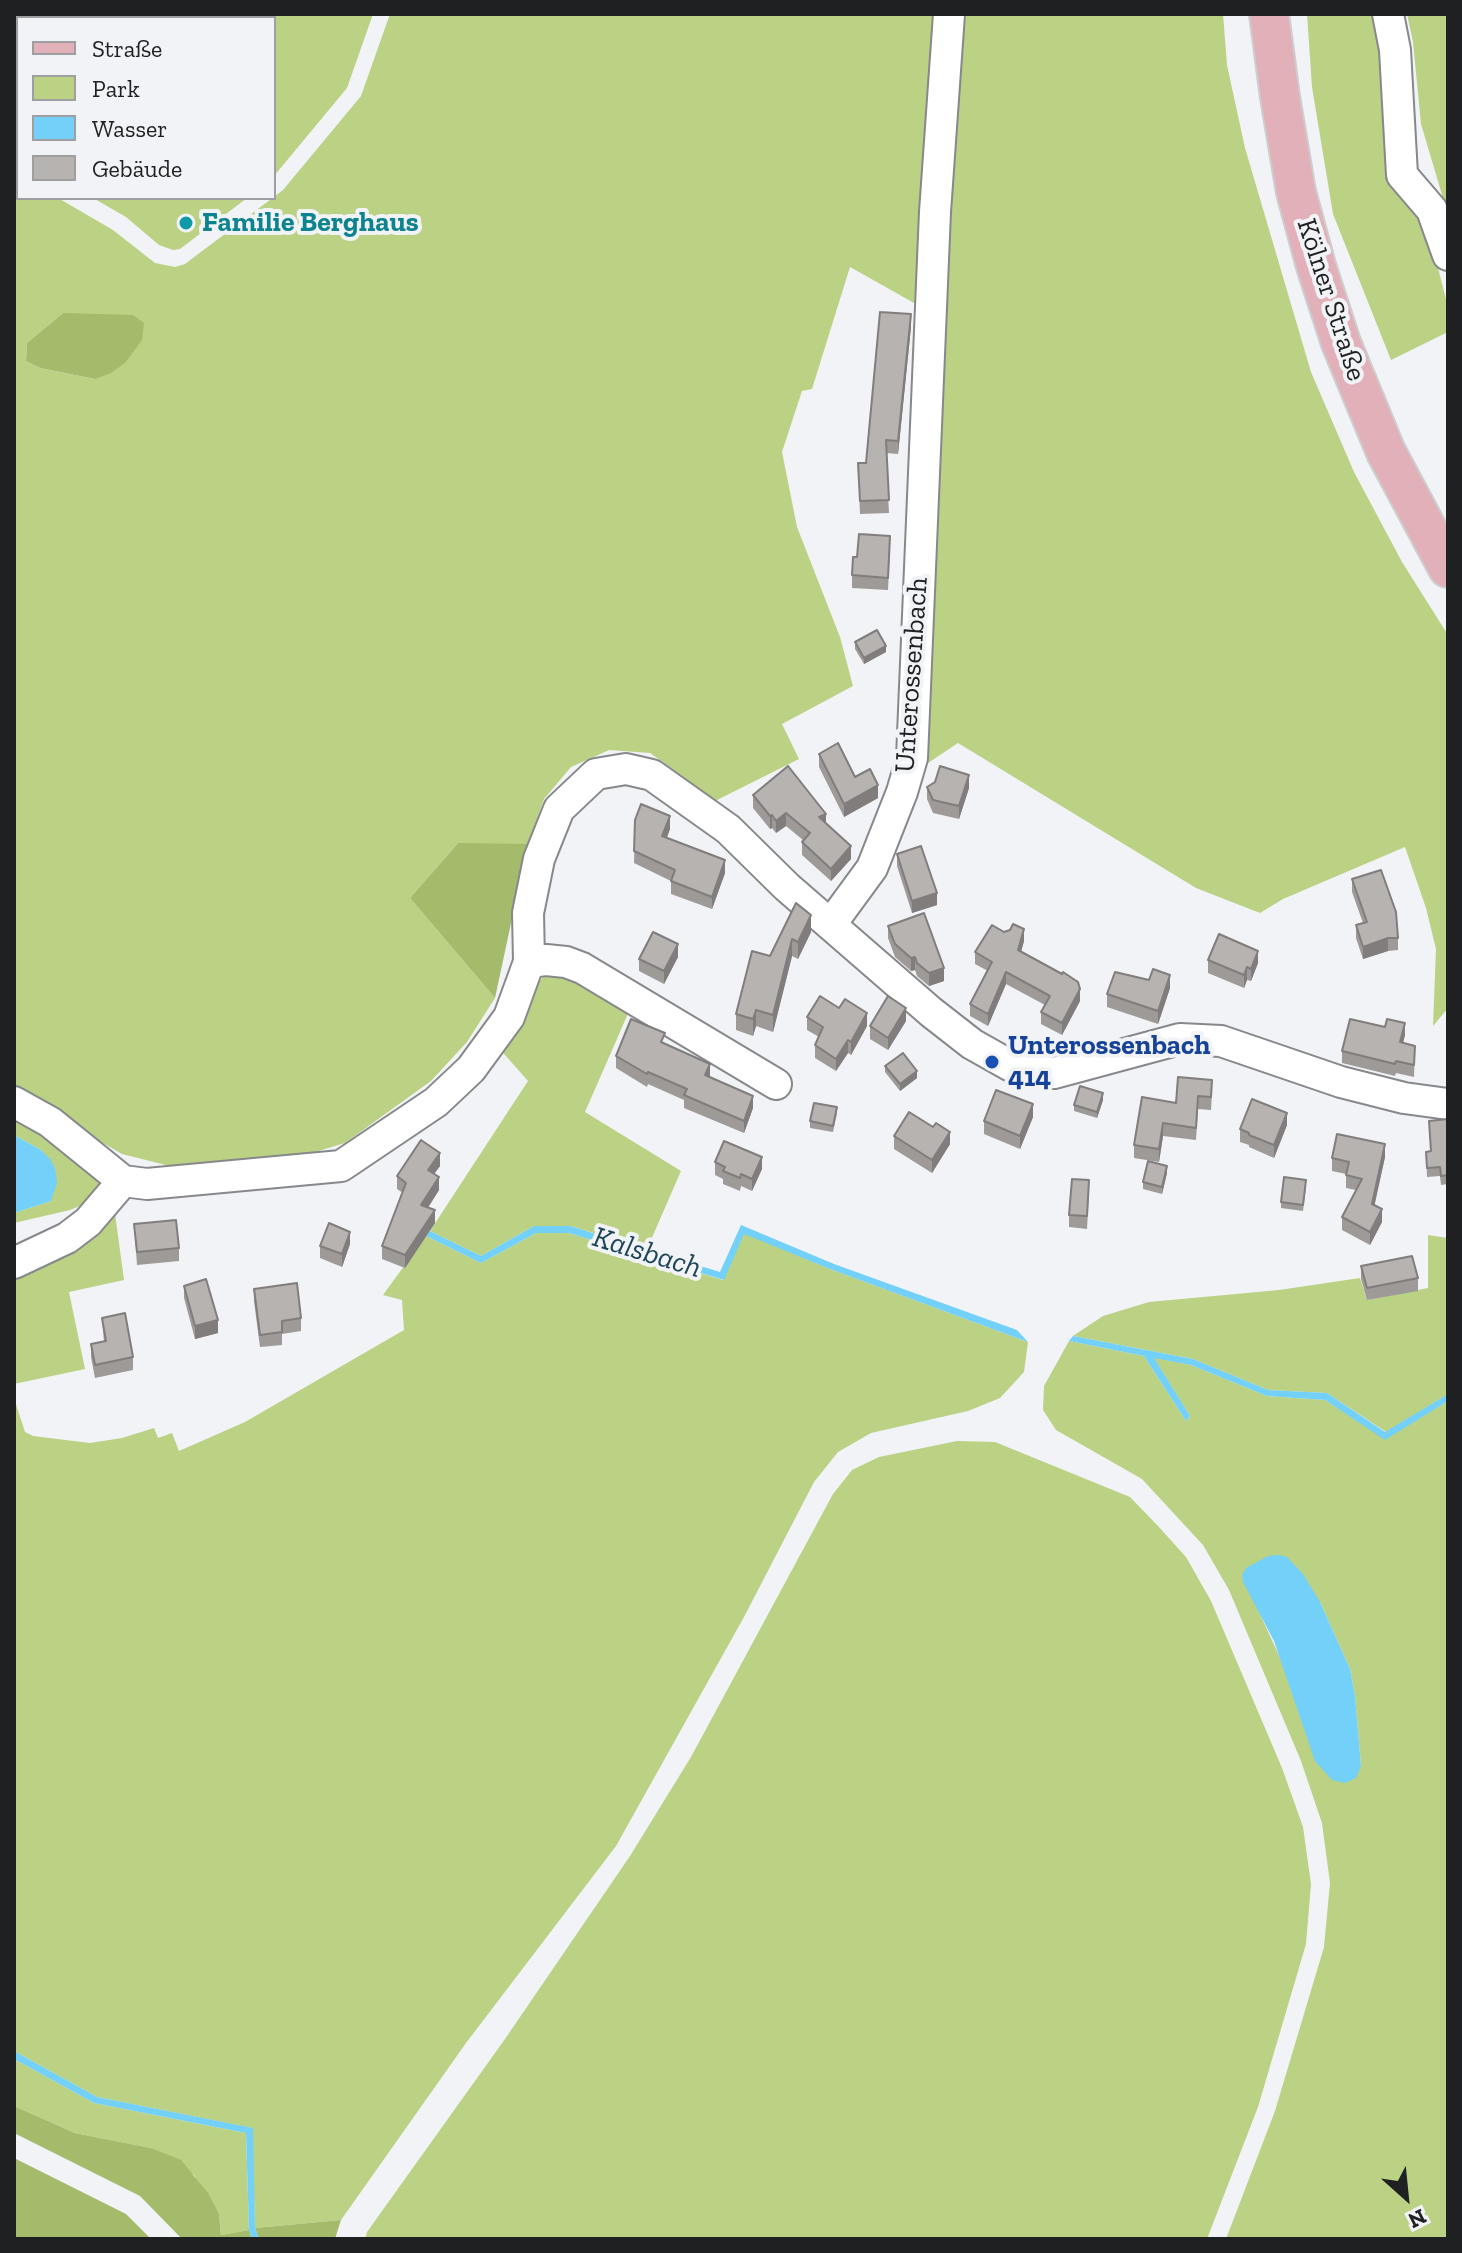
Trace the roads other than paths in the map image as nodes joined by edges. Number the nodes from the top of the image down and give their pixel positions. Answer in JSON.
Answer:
{"nodes":[{"id":1,"x":949,"y":14,"type":"edge"},
{"id":2,"x":1269,"y":14,"type":"edge"},
{"id":3,"x":1388,"y":14,"type":"edge"},
{"id":4,"x":1448,"y":255,"type":"edge"},
{"id":5,"x":1448,"y":568,"type":"edge"},
{"id":6,"x":831,"y":924,"type":"junction"},
{"id":7,"x":529,"y":962,"type":"junction"},
{"id":8,"x":776,"y":1084,"type":"dead end"},
{"id":9,"x":14,"y":1102,"type":"edge"},
{"id":10,"x":1448,"y":1104,"type":"edge"},
{"id":11,"x":123,"y":1181,"type":"junction"},
{"id":12,"x":14,"y":1263,"type":"edge"}],
"edges":[{"from":1,"to":6,"type":"street","name":"Unterossenbach"},
{"from":2,"to":5,"type":"main road","name":"Kölner Straße"},
{"from":3,"to":4,"type":"street"},
{"from":6,"to":7,"type":"street"},
{"from":6,"to":10,"type":"street"},
{"from":7,"to":8,"type":"street"},
{"from":7,"to":11,"type":"street"},
{"from":9,"to":11,"type":"street"},
{"from":11,"to":12,"type":"street"}]}
